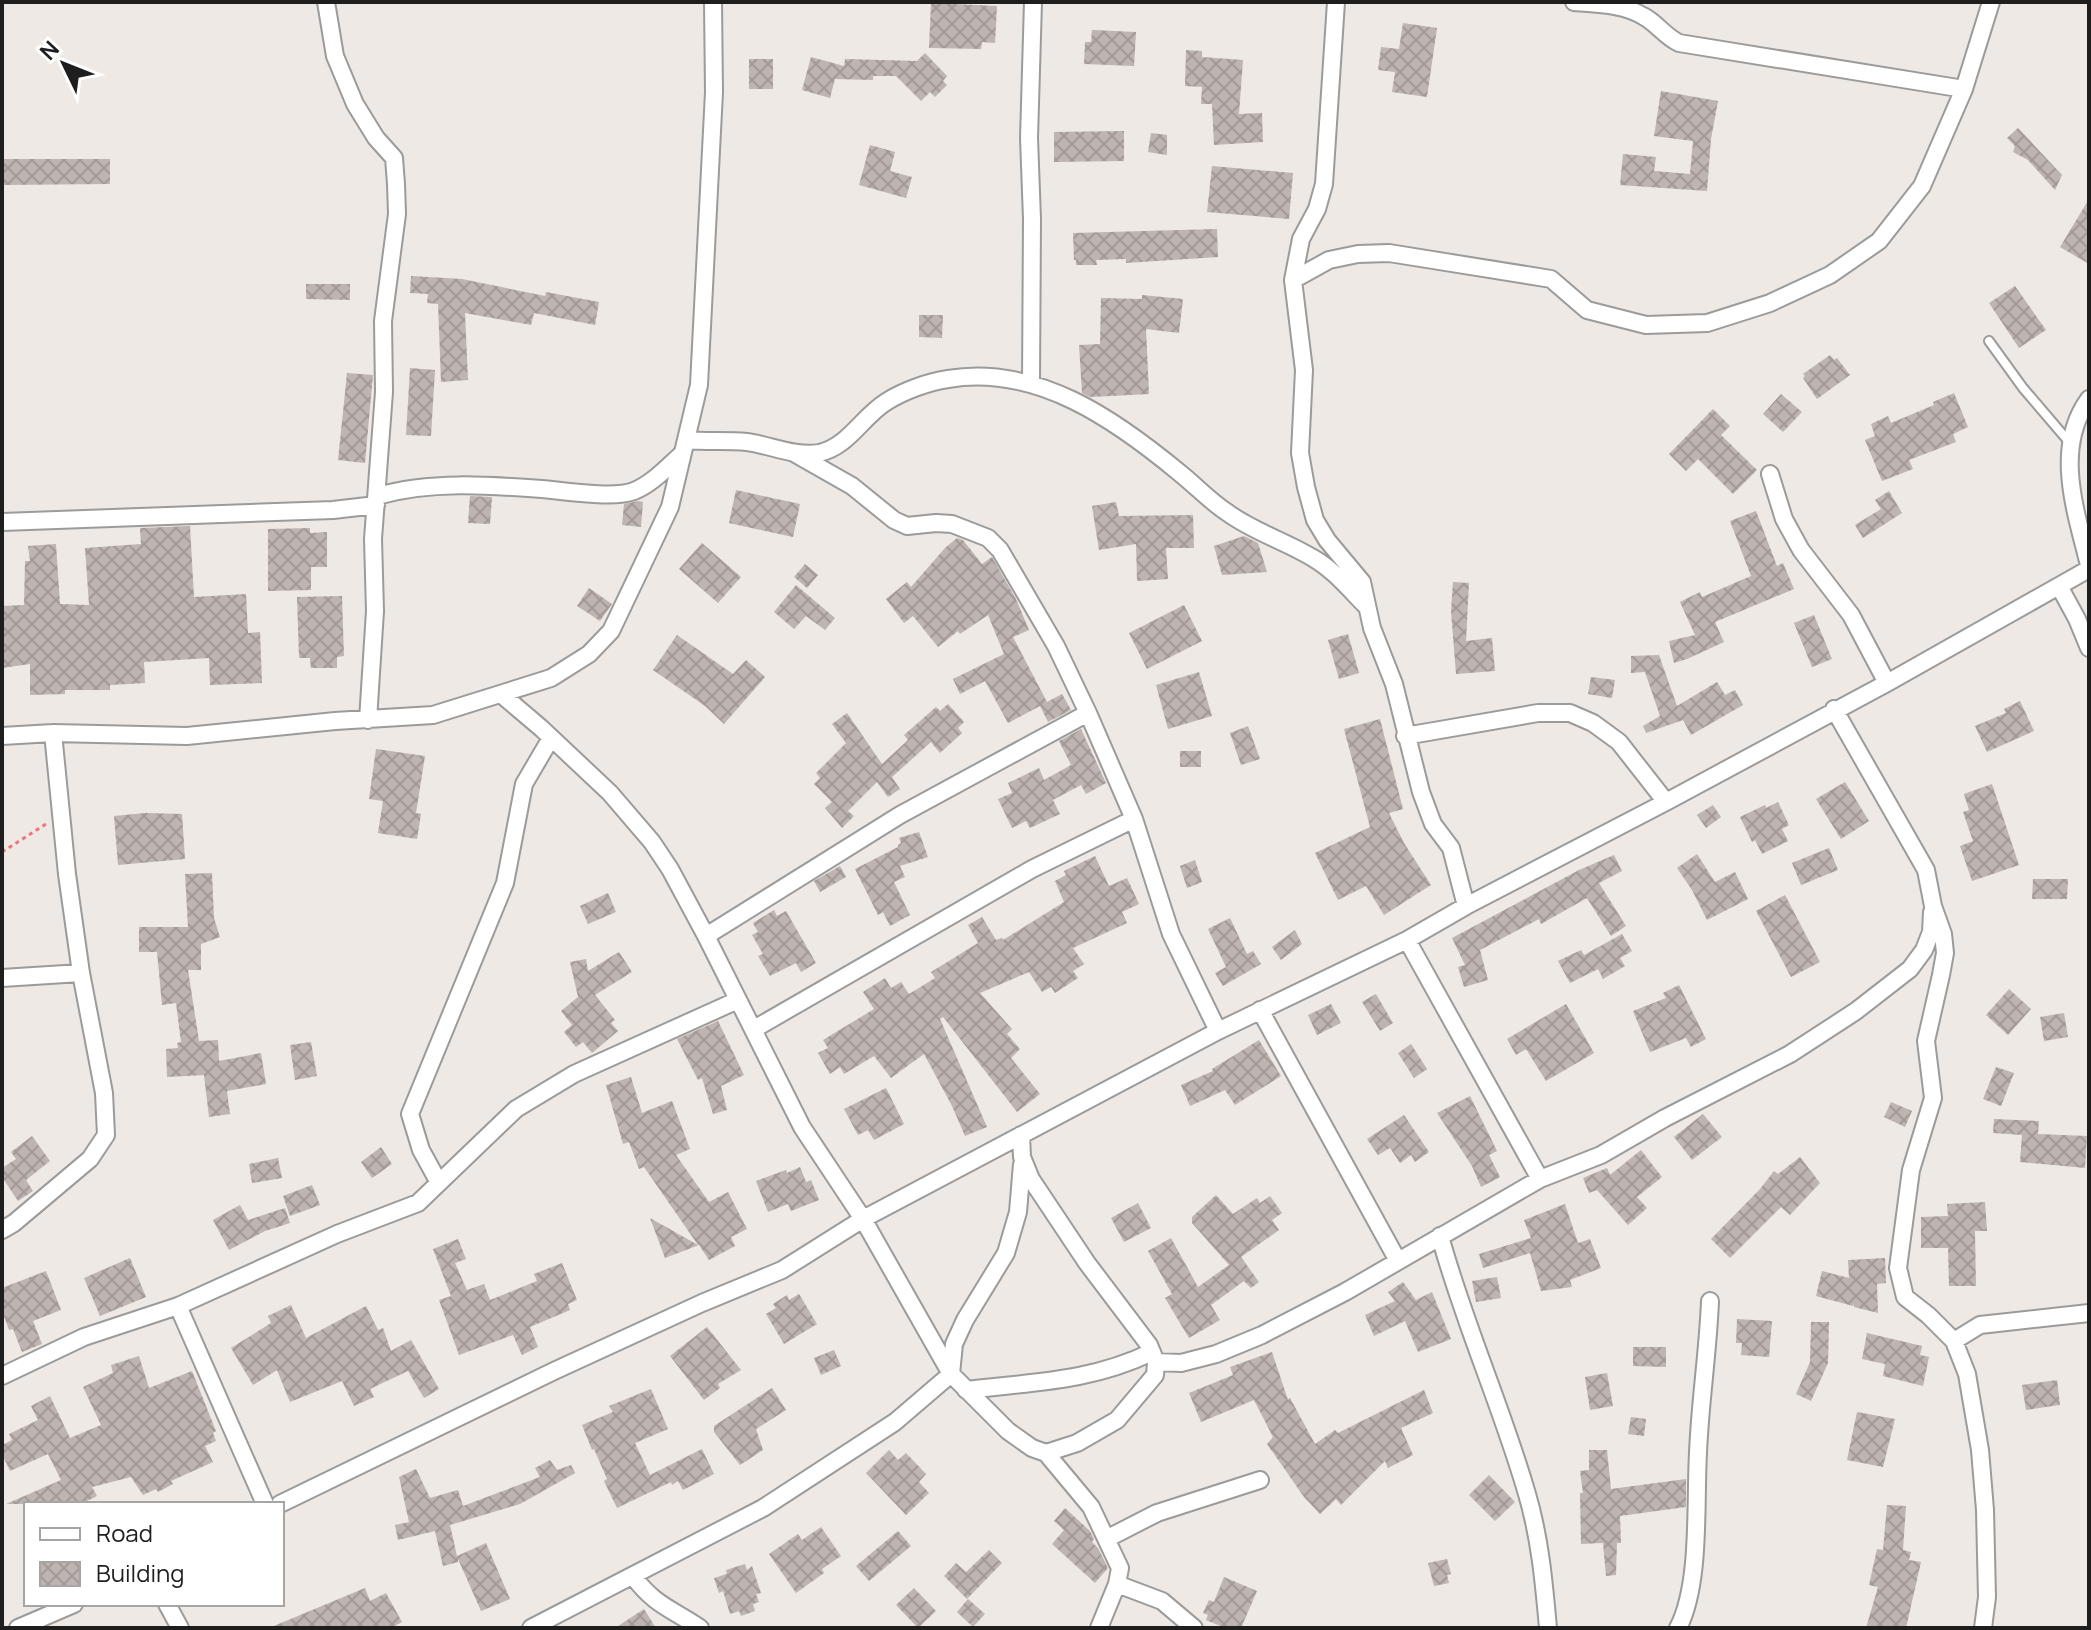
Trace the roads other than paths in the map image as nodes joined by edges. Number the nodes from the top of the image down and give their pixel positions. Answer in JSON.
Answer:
{"nodes":[{"id":1,"x":326,"y":2,"type":"edge"},
{"id":2,"x":713,"y":2,"type":"edge"},
{"id":3,"x":1033,"y":2,"type":"edge"},
{"id":4,"x":1336,"y":2,"type":"edge"},
{"id":5,"x":1574,"y":2,"type":"edge"},
{"id":6,"x":1991,"y":2,"type":"edge"},
{"id":7,"x":1964,"y":89,"type":"junction"},
{"id":8,"x":1293,"y":280,"type":"junction"},
{"id":9,"x":1989,"y":341,"type":"dead end"},
{"id":10,"x":1031,"y":382,"type":"junction"},
{"id":11,"x":2089,"y":399,"type":"edge"},
{"id":12,"x":2070,"y":444,"type":"junction"},
{"id":13,"x":684,"y":447,"type":"junction"},
{"id":14,"x":789,"y":451,"type":"junction"},
{"id":15,"x":1770,"y":474,"type":"dead end"},
{"id":16,"x":376,"y":500,"type":"junction"},
{"id":17,"x":2,"y":522,"type":"edge"},
{"id":18,"x":2089,"y":567,"type":"edge"},
{"id":19,"x":2059,"y":586,"type":"junction"},
{"id":20,"x":1368,"y":608,"type":"junction"},
{"id":21,"x":2089,"y":648,"type":"edge"},
{"id":22,"x":1887,"y":683,"type":"junction"},
{"id":23,"x":502,"y":695,"type":"junction"},
{"id":24,"x":1834,"y":709,"type":"junction"},
{"id":25,"x":1088,"y":713,"type":"junction"},
{"id":26,"x":368,"y":720,"type":"junction"},
{"id":27,"x":53,"y":733,"type":"junction"},
{"id":28,"x":2,"y":736,"type":"edge"},
{"id":29,"x":1405,"y":736,"type":"junction"},
{"id":30,"x":551,"y":738,"type":"junction"},
{"id":31,"x":1666,"y":802,"type":"junction"},
{"id":32,"x":1134,"y":819,"type":"junction"},
{"id":33,"x":1466,"y":906,"type":"junction"},
{"id":34,"x":1933,"y":906,"type":"junction"},
{"id":35,"x":706,"y":936,"type":"junction"},
{"id":36,"x":1407,"y":940,"type":"junction"},
{"id":37,"x":81,"y":973,"type":"junction"},
{"id":38,"x":2,"y":978,"type":"edge"},
{"id":39,"x":738,"y":1000,"type":"junction"},
{"id":40,"x":1260,"y":1010,"type":"junction"},
{"id":41,"x":754,"y":1029,"type":"junction"},
{"id":42,"x":1218,"y":1031,"type":"junction"},
{"id":43,"x":1021,"y":1135,"type":"junction"},
{"id":44,"x":1022,"y":1157,"type":"junction"},
{"id":45,"x":1540,"y":1179,"type":"junction"},
{"id":46,"x":438,"y":1181,"type":"junction"},
{"id":47,"x":863,"y":1219,"type":"junction"},
{"id":48,"x":2,"y":1230,"type":"edge"},
{"id":49,"x":1440,"y":1236,"type":"junction"},
{"id":50,"x":1398,"y":1261,"type":"junction"},
{"id":51,"x":1710,"y":1301,"type":"dead end"},
{"id":52,"x":178,"y":1306,"type":"junction"},
{"id":53,"x":2089,"y":1313,"type":"edge"},
{"id":54,"x":1954,"y":1341,"type":"junction"},
{"id":55,"x":1154,"y":1357,"type":"junction"},
{"id":56,"x":951,"y":1374,"type":"junction"},
{"id":57,"x":2,"y":1376,"type":"edge"},
{"id":58,"x":966,"y":1390,"type":"junction"},
{"id":59,"x":1046,"y":1453,"type":"junction"},
{"id":60,"x":1260,"y":1480,"type":"dead end"},
{"id":61,"x":264,"y":1502,"type":"edge"},
{"id":62,"x":284,"y":1502,"type":"edge"},
{"id":63,"x":1108,"y":1538,"type":"junction"},
{"id":64,"x":633,"y":1576,"type":"junction"},
{"id":65,"x":1117,"y":1584,"type":"junction"},
{"id":66,"x":69,"y":1606,"type":"edge"},
{"id":67,"x":168,"y":1606,"type":"edge"},
{"id":68,"x":18,"y":1628,"type":"edge"},
{"id":69,"x":180,"y":1628,"type":"edge"},
{"id":70,"x":531,"y":1628,"type":"edge"},
{"id":71,"x":700,"y":1628,"type":"edge"},
{"id":72,"x":1099,"y":1628,"type":"edge"},
{"id":73,"x":1194,"y":1628,"type":"edge"},
{"id":74,"x":1548,"y":1628,"type":"edge"},
{"id":75,"x":1678,"y":1628,"type":"edge"},
{"id":76,"x":1983,"y":1628,"type":"edge"}],
"edges":[{"from":1,"to":16,"type":"street"},
{"from":2,"to":13,"type":"street"},
{"from":3,"to":10,"type":"street"},
{"from":4,"to":8,"type":"street"},
{"from":5,"to":7,"type":"street"},
{"from":6,"to":7,"type":"street"},
{"from":7,"to":8,"type":"street"},
{"from":8,"to":20,"type":"street"},
{"from":9,"to":12,"type":"lane"},
{"from":10,"to":14,"type":"street"},
{"from":10,"to":20,"type":"street"},
{"from":11,"to":12,"type":"street"},
{"from":12,"to":18,"type":"street"},
{"from":13,"to":14,"type":"street"},
{"from":13,"to":16,"type":"street"},
{"from":13,"to":23,"type":"street"},
{"from":14,"to":25,"type":"street"},
{"from":15,"to":22,"type":"street"},
{"from":16,"to":17,"type":"street"},
{"from":16,"to":26,"type":"street"},
{"from":18,"to":19,"type":"street"},
{"from":19,"to":21,"type":"street"},
{"from":19,"to":22,"type":"street"},
{"from":20,"to":29,"type":"street"},
{"from":22,"to":24,"type":"street"},
{"from":23,"to":26,"type":"street"},
{"from":23,"to":30,"type":"street"},
{"from":24,"to":31,"type":"street"},
{"from":24,"to":34,"type":"street"},
{"from":25,"to":32,"type":"street"},
{"from":25,"to":35,"type":"street"},
{"from":26,"to":27,"type":"street"},
{"from":27,"to":28,"type":"street"},
{"from":27,"to":37,"type":"street"},
{"from":29,"to":31,"type":"street"},
{"from":29,"to":33,"type":"street"},
{"from":30,"to":35,"type":"street"},
{"from":30,"to":46,"type":"street"},
{"from":31,"to":33,"type":"street"},
{"from":32,"to":41,"type":"street"},
{"from":32,"to":42,"type":"street"},
{"from":33,"to":36,"type":"street"},
{"from":34,"to":45,"type":"street"},
{"from":34,"to":54,"type":"street"},
{"from":35,"to":39,"type":"street"},
{"from":36,"to":40,"type":"street"},
{"from":36,"to":45,"type":"street"},
{"from":37,"to":38,"type":"street"},
{"from":37,"to":48,"type":"street"},
{"from":39,"to":41,"type":"street"},
{"from":39,"to":46,"type":"street"},
{"from":40,"to":42,"type":"street"},
{"from":40,"to":50,"type":"street"},
{"from":41,"to":47,"type":"street"},
{"from":42,"to":43,"type":"street"},
{"from":43,"to":44,"type":"street"},
{"from":43,"to":47,"type":"street"},
{"from":44,"to":55,"type":"street"},
{"from":44,"to":56,"type":"street"},
{"from":45,"to":49,"type":"street"},
{"from":46,"to":52,"type":"street"},
{"from":47,"to":56,"type":"street"},
{"from":47,"to":62,"type":"street"},
{"from":49,"to":50,"type":"street"},
{"from":49,"to":74,"type":"street"},
{"from":50,"to":55,"type":"street"},
{"from":51,"to":75,"type":"street"},
{"from":52,"to":57,"type":"street"},
{"from":52,"to":61,"type":"street"},
{"from":53,"to":54,"type":"street"},
{"from":54,"to":76,"type":"street"},
{"from":55,"to":58,"type":"street"},
{"from":55,"to":59,"type":"street"},
{"from":56,"to":58,"type":"street"},
{"from":56,"to":64,"type":"street"},
{"from":58,"to":59,"type":"street"},
{"from":59,"to":63,"type":"street"},
{"from":60,"to":63,"type":"street"},
{"from":63,"to":65,"type":"street"},
{"from":64,"to":70,"type":"street"},
{"from":64,"to":71,"type":"street"},
{"from":65,"to":72,"type":"street"},
{"from":65,"to":73,"type":"street"},
{"from":66,"to":68,"type":"street"},
{"from":67,"to":69,"type":"street"}]}
